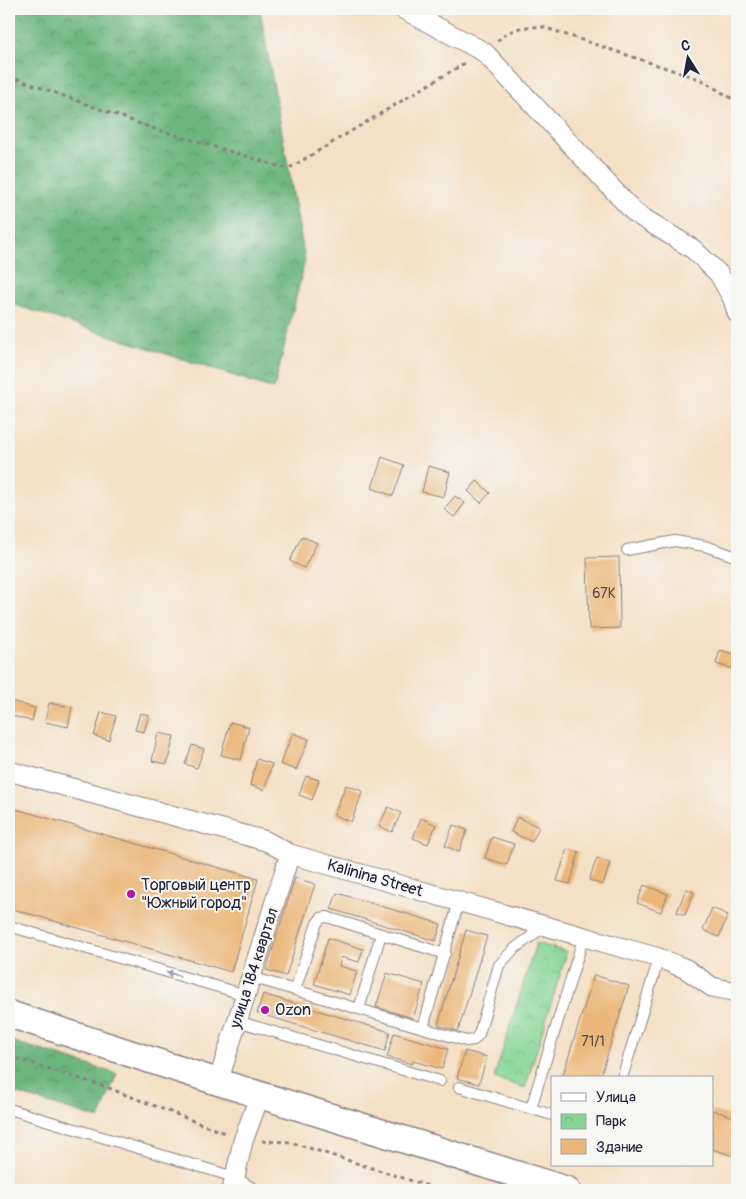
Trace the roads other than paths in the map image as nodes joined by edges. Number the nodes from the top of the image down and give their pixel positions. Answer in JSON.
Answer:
{"nodes":[{"id":1,"x":403,"y":9,"type":"edge"},
{"id":2,"x":737,"y":312,"type":"edge"},
{"id":3,"x":627,"y":550,"type":"dead end"},
{"id":4,"x":737,"y":557,"type":"edge"},
{"id":5,"x":9,"y":771,"type":"edge"},
{"id":6,"x":290,"y":854,"type":"junction"},
{"id":7,"x":459,"y":902,"type":"junction"},
{"id":8,"x":9,"y":926,"type":"edge"},
{"id":9,"x":545,"y":926,"type":"junction"},
{"id":10,"x":381,"y":934,"type":"junction"},
{"id":11,"x":584,"y":936,"type":"junction"},
{"id":12,"x":444,"y":954,"type":"junction"},
{"id":13,"x":659,"y":958,"type":"junction"},
{"id":14,"x":248,"y":986,"type":"junction"},
{"id":15,"x":295,"y":990,"type":"junction"},
{"id":16,"x":737,"y":992,"type":"edge"},
{"id":17,"x":360,"y":1009,"type":"junction"},
{"id":18,"x":9,"y":1014,"type":"edge"},
{"id":19,"x":237,"y":1021,"type":"junction"},
{"id":20,"x":424,"y":1028,"type":"junction"},
{"id":21,"x":623,"y":1076,"type":"edge"},
{"id":22,"x":440,"y":1081,"type":"dead end"},
{"id":23,"x":218,"y":1082,"type":"junction"},
{"id":24,"x":458,"y":1086,"type":"dead end"},
{"id":25,"x":260,"y":1094,"type":"junction"},
{"id":26,"x":9,"y":1108,"type":"edge"},
{"id":27,"x":531,"y":1108,"type":"junction"},
{"id":28,"x":551,"y":1115,"type":"edge"},
{"id":29,"x":233,"y":1184,"type":"edge"},
{"id":30,"x":256,"y":1190,"type":"edge"},
{"id":31,"x":567,"y":1190,"type":"edge"}],
"edges":[{"from":1,"to":2,"type":"street"},
{"from":3,"to":4,"type":"lane"},
{"from":5,"to":6,"type":"street","name":"Kalinina Street"},
{"from":6,"to":7,"type":"street","name":"Kalinina Street"},
{"from":6,"to":14,"type":"street","name":"улица 184 квартал"},
{"from":7,"to":9,"type":"street","name":"Kalinina Street"},
{"from":7,"to":12,"type":"lane"},
{"from":14,"to":8,"type":"lane","one_way":true},
{"from":9,"to":11,"type":"street","name":"Kalinina Street"},
{"from":9,"to":20,"type":"lane"},
{"from":10,"to":12,"type":"lane"},
{"from":10,"to":15,"type":"lane"},
{"from":10,"to":17,"type":"lane"},
{"from":11,"to":13,"type":"street","name":"Kalinina Street"},
{"from":11,"to":27,"type":"lane"},
{"from":12,"to":20,"type":"lane"},
{"from":13,"to":16,"type":"street","name":"Kalinina Street"},
{"from":13,"to":21,"type":"lane"},
{"from":14,"to":15,"type":"lane"},
{"from":14,"to":19,"type":"street","name":"улица 184 квартал"},
{"from":15,"to":17,"type":"lane"},
{"from":17,"to":20,"type":"lane"},
{"from":18,"to":23,"type":"main road"},
{"from":19,"to":22,"type":"lane"},
{"from":19,"to":23,"type":"street","name":"улица 184 квартал"},
{"from":23,"to":25,"type":"main road"},
{"from":24,"to":27,"type":"lane"},
{"from":25,"to":29,"type":"street"},
{"from":25,"to":31,"type":"main road"},
{"from":26,"to":29,"type":"lane"},
{"from":27,"to":28,"type":"lane"},
{"from":29,"to":30,"type":"lane"}]}
